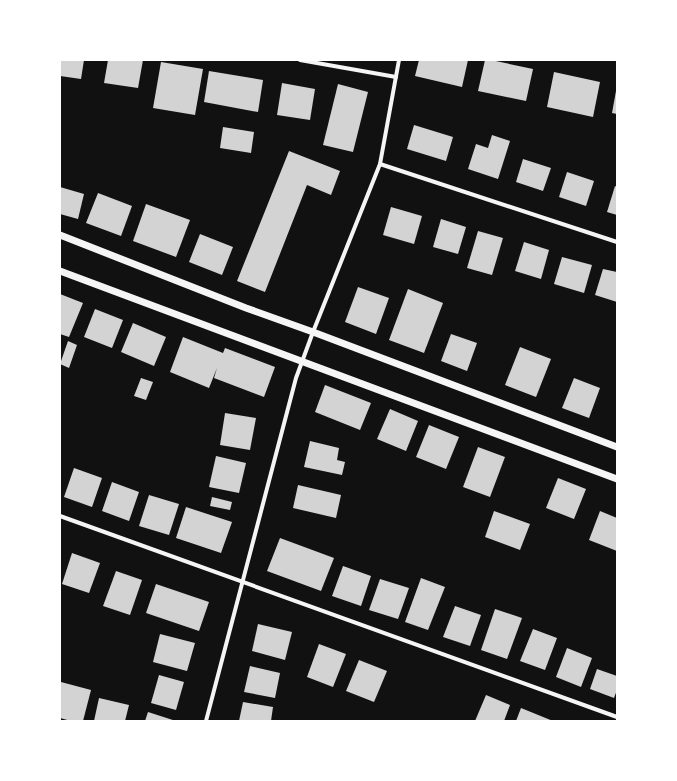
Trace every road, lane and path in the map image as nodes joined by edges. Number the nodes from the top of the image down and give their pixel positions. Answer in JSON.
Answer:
{"nodes":[{"id":1,"x":300,"y":60,"type":"edge"},
{"id":2,"x":398,"y":60,"type":"edge"},
{"id":3,"x":396,"y":77,"type":"junction"},
{"id":4,"x":380,"y":164,"type":"junction"},
{"id":5,"x":60,"y":235,"type":"edge"},
{"id":6,"x":617,"y":242,"type":"edge"},
{"id":7,"x":60,"y":271,"type":"edge"},
{"id":8,"x":312,"y":332,"type":"junction"},
{"id":9,"x":302,"y":361,"type":"junction"},
{"id":10,"x":617,"y":447,"type":"edge"},
{"id":11,"x":617,"y":479,"type":"edge"},
{"id":12,"x":60,"y":516,"type":"edge"},
{"id":13,"x":242,"y":582,"type":"junction"},
{"id":14,"x":617,"y":717,"type":"edge"},
{"id":15,"x":206,"y":721,"type":"edge"}],
"edges":[{"from":1,"to":3,"type":"street"},
{"from":2,"to":3,"type":"street"},
{"from":3,"to":4,"type":"street"},
{"from":4,"to":6,"type":"street"},
{"from":4,"to":8,"type":"street"},
{"from":5,"to":8,"type":"street"},
{"from":7,"to":9,"type":"street"},
{"from":8,"to":9,"type":"street"},
{"from":8,"to":10,"type":"street"},
{"from":9,"to":11,"type":"street"},
{"from":9,"to":13,"type":"street"},
{"from":12,"to":13,"type":"street"},
{"from":13,"to":14,"type":"street"},
{"from":13,"to":15,"type":"street"}]}
